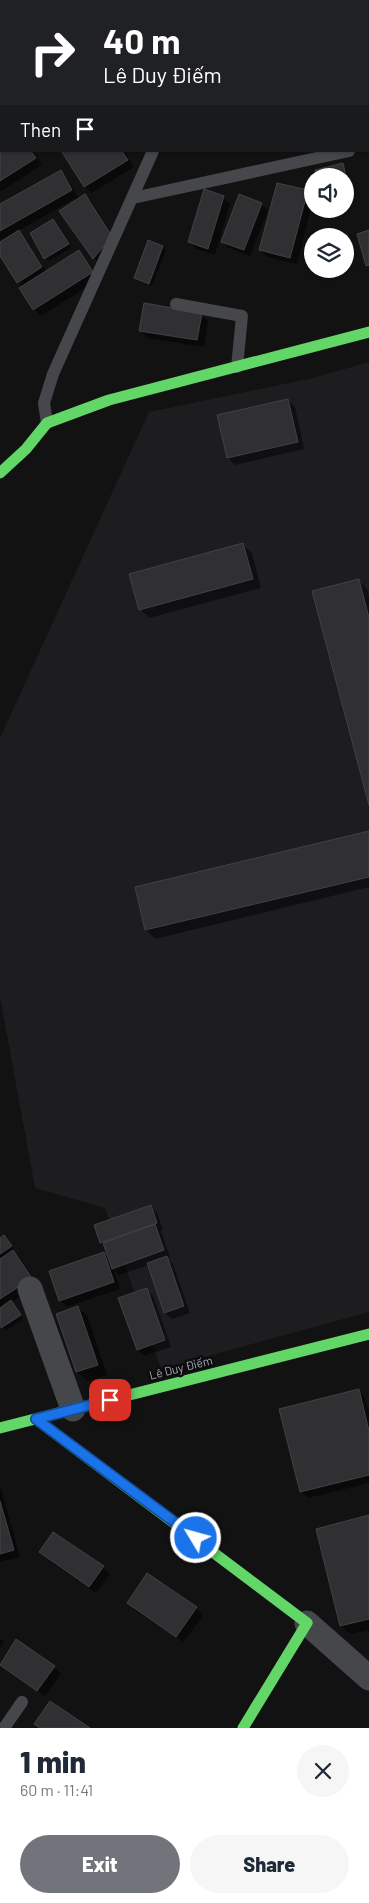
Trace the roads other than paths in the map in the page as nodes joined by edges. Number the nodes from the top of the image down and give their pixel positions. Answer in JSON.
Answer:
{"nodes":[{"id":1,"x":153,"y":152,"type":"edge"},
{"id":2,"x":344,"y":152,"type":"edge"},
{"id":3,"x":133,"y":198,"type":"junction"},
{"id":4,"x":176,"y":304,"type":"dead end"},
{"id":5,"x":369,"y":332,"type":"edge"},
{"id":6,"x":237,"y":367,"type":"junction"},
{"id":7,"x":47,"y":423,"type":"junction"},
{"id":8,"x":0,"y":473,"type":"edge"},
{"id":9,"x":30,"y":1289,"type":"dead end"},
{"id":10,"x":369,"y":1334,"type":"edge"},
{"id":11,"x":73,"y":1409,"type":"junction"},
{"id":12,"x":36,"y":1419,"type":"junction"},
{"id":13,"x":0,"y":1428,"type":"edge"},
{"id":14,"x":307,"y":1622,"type":"junction"},
{"id":15,"x":369,"y":1678,"type":"edge"},
{"id":16,"x":22,"y":1702,"type":"dead end"},
{"id":17,"x":4,"y":1728,"type":"edge"},
{"id":18,"x":243,"y":1728,"type":"edge"}],
"edges":[{"from":1,"to":3,"type":"lane"},
{"from":2,"to":3,"type":"lane"},
{"from":3,"to":7,"type":"lane"},
{"from":4,"to":6,"type":"lane"},
{"from":5,"to":6,"type":"street"},
{"from":6,"to":7,"type":"street"},
{"from":7,"to":8,"type":"street"},
{"from":9,"to":11,"type":"street"},
{"from":10,"to":11,"type":"street","name":"Lê Duy Điếm"},
{"from":11,"to":12,"type":"street","name":"Lê Duy Điếm"},
{"from":12,"to":13,"type":"street","name":"Lê Duy Điếm"},
{"from":12,"to":14,"type":"street"},
{"from":14,"to":15,"type":"street"},
{"from":14,"to":18,"type":"street"},
{"from":16,"to":17,"type":"lane"}]}
